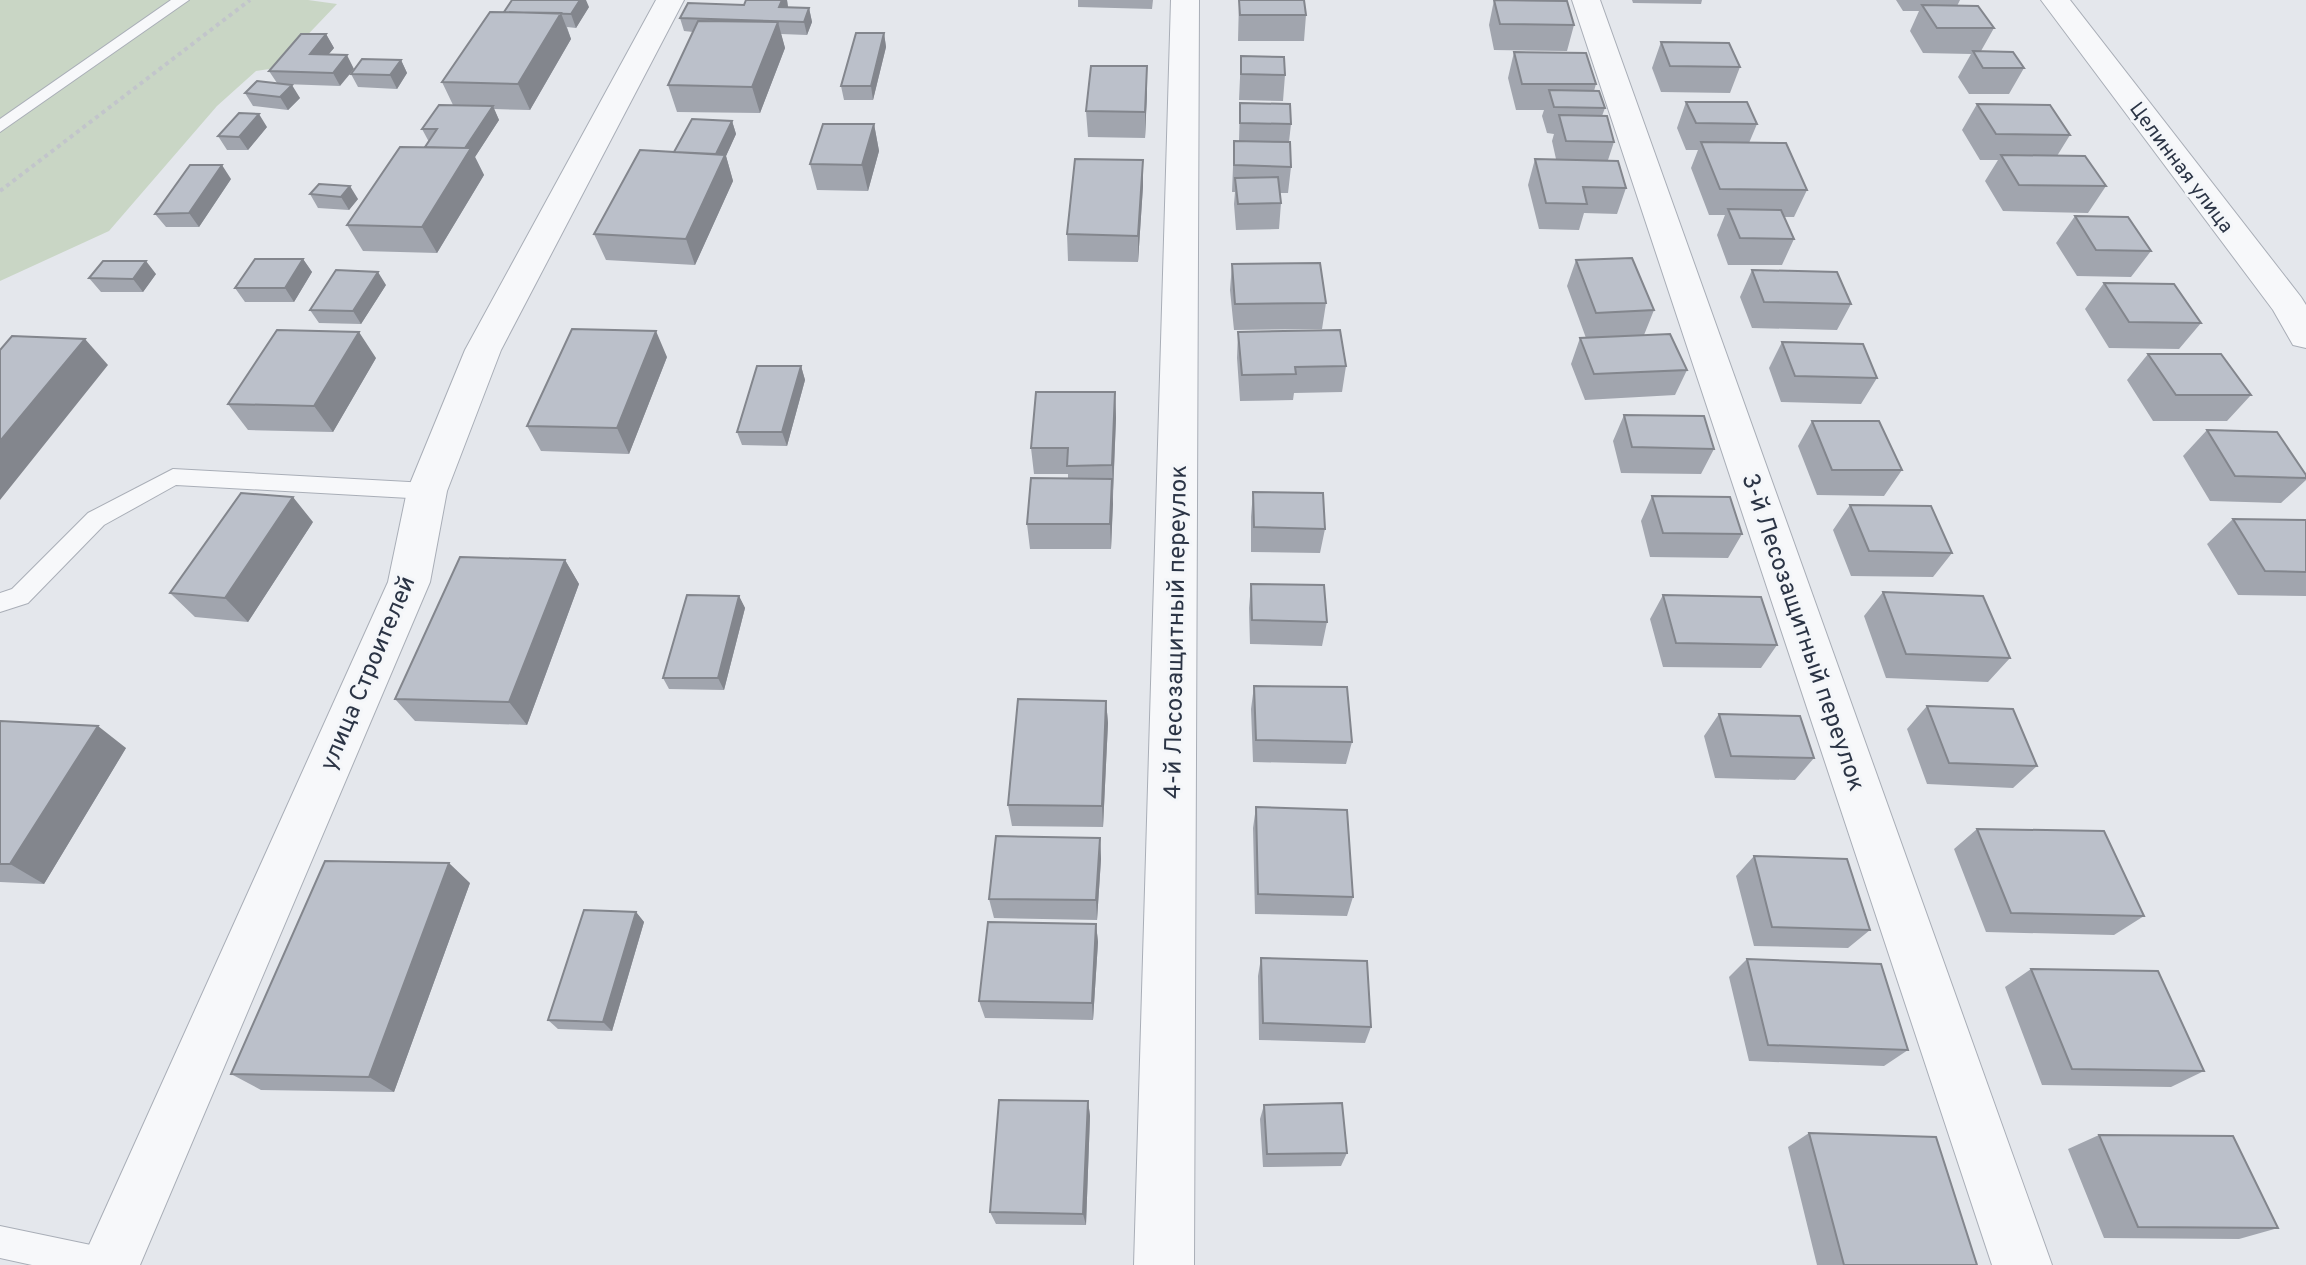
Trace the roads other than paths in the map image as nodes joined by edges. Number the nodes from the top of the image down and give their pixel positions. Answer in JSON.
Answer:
{"nodes":[{"id":1,"x":181,"y":0,"type":"edge"},
{"id":2,"x":670,"y":0,"type":"edge"},
{"id":3,"x":1185,"y":0,"type":"edge"},
{"id":4,"x":1586,"y":0,"type":"edge"},
{"id":5,"x":2055,"y":0,"type":"edge"},
{"id":6,"x":0,"y":127,"type":"edge"},
{"id":7,"x":2297,"y":305,"type":"edge"},
{"id":8,"x":2306,"y":336,"type":"edge"},
{"id":9,"x":427,"y":491,"type":"junction"},
{"id":10,"x":0,"y":603,"type":"edge"},
{"id":11,"x":0,"y":1242,"type":"edge"},
{"id":12,"x":110,"y":1265,"type":"edge"},
{"id":13,"x":1164,"y":1265,"type":"edge"},
{"id":14,"x":2022,"y":1265,"type":"edge"}],
"edges":[{"from":1,"to":6,"type":"lane"},
{"from":2,"to":9,"type":"street","name":"улица Строителей"},
{"from":3,"to":13,"type":"street","name":"4-й Лесозащитный переулок"},
{"from":4,"to":14,"type":"street","name":"3-й Лесозащитный переулок"},
{"from":5,"to":7,"type":"street","name":"Целинная улица"},
{"from":7,"to":8,"type":"street","name":"Целинная улица"},
{"from":9,"to":10,"type":"lane"},
{"from":9,"to":12,"type":"street","name":"улица Строителей"},
{"from":11,"to":12,"type":"lane"}]}
